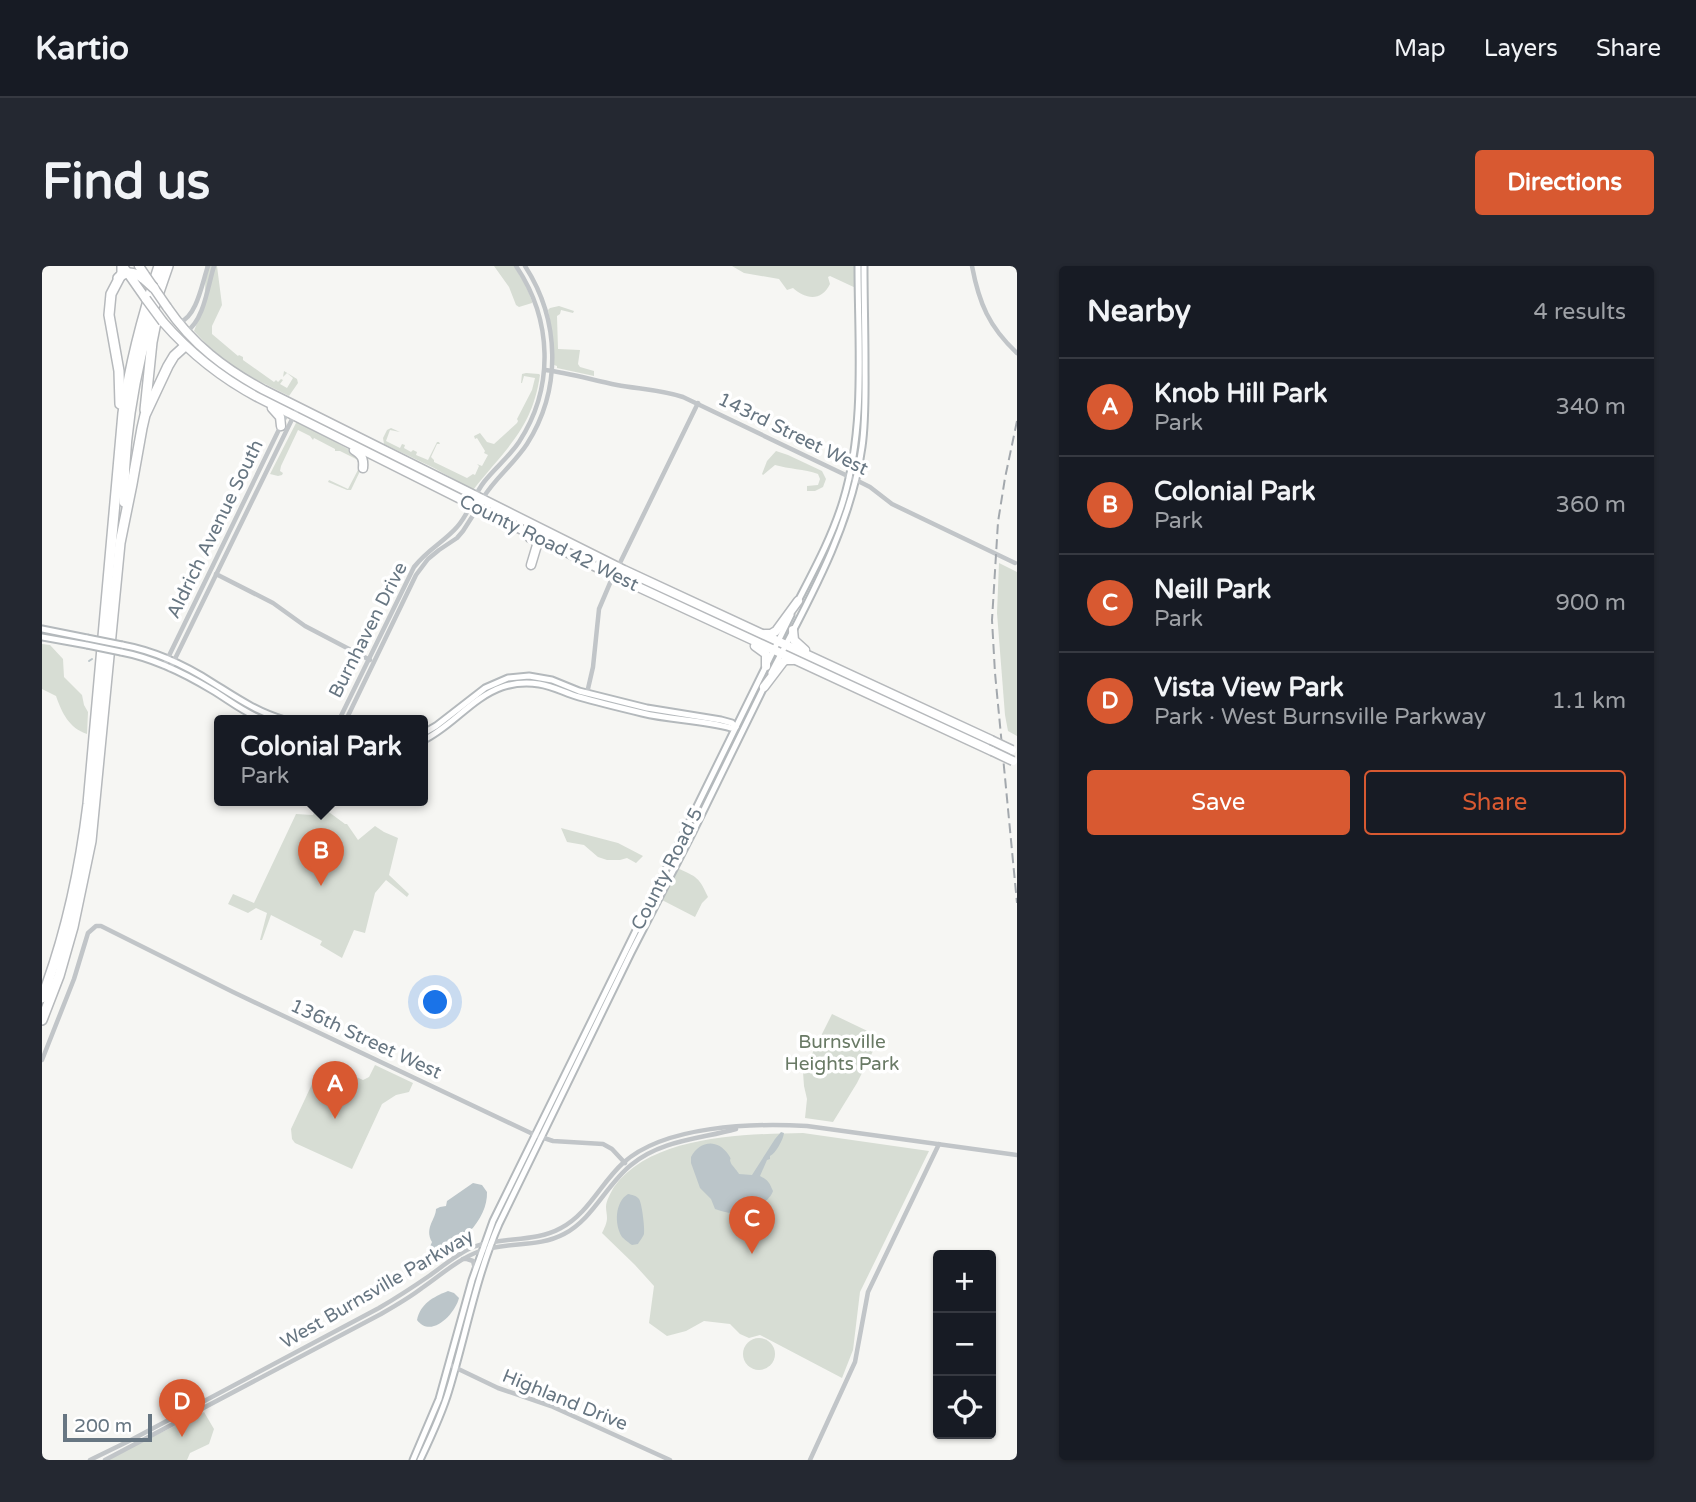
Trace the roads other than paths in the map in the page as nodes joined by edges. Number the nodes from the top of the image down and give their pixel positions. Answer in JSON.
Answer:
{"nodes":[{"id":1,"x":139,"y":266,"type":"edge"},
{"id":2,"x":159,"y":266,"type":"edge"},
{"id":3,"x":168,"y":266,"type":"edge"},
{"id":4,"x":174,"y":266,"type":"edge"},
{"id":5,"x":208,"y":266,"type":"edge"},
{"id":6,"x":214,"y":266,"type":"edge"},
{"id":7,"x":516,"y":266,"type":"edge"},
{"id":8,"x":525,"y":266,"type":"edge"},
{"id":9,"x":858,"y":266,"type":"edge"},
{"id":10,"x":864,"y":266,"type":"edge"},
{"id":11,"x":972,"y":266,"type":"edge"},
{"id":12,"x":124,"y":270,"type":"edge"},
{"id":13,"x":144,"y":277,"type":"junction"},
{"id":14,"x":154,"y":288,"type":"joint"},
{"id":15,"x":178,"y":323,"type":"junction"},
{"id":16,"x":185,"y":332,"type":"junction"},
{"id":17,"x":181,"y":342,"type":"junction"},
{"id":18,"x":1017,"y":353,"type":"edge"},
{"id":19,"x":545,"y":370,"type":"junction"},
{"id":20,"x":552,"y":370,"type":"junction"},
{"id":21,"x":243,"y":390,"type":"junction"},
{"id":22,"x":698,"y":403,"type":"junction"},
{"id":23,"x":293,"y":410,"type":"junction"},
{"id":24,"x":145,"y":415,"type":"junction"},
{"id":25,"x":281,"y":426,"type":"junction"},
{"id":26,"x":334,"y":436,"type":"junction"},
{"id":27,"x":373,"y":445,"type":"junction"},
{"id":28,"x":373,"y":455,"type":"junction"},
{"id":29,"x":118,"y":458,"type":"junction"},
{"id":30,"x":409,"y":463,"type":"junction"},
{"id":31,"x":363,"y":468,"type":"dead end"},
{"id":32,"x":853,"y":478,"type":"junction"},
{"id":33,"x":477,"y":502,"type":"junction"},
{"id":34,"x":125,"y":514,"type":"junction"},
{"id":35,"x":492,"y":514,"type":"junction"},
{"id":36,"x":556,"y":547,"type":"junction"},
{"id":37,"x":1016,"y":562,"type":"edge"},
{"id":38,"x":210,"y":571,"type":"junction"},
{"id":39,"x":615,"y":571,"type":"junction"},
{"id":40,"x":216,"y":574,"type":"junction"},
{"id":41,"x":798,"y":601,"type":"junction"},
{"id":42,"x":42,"y":629,"type":"edge"},
{"id":43,"x":793,"y":630,"type":"junction"},
{"id":44,"x":735,"y":632,"type":"junction"},
{"id":45,"x":762,"y":634,"type":"junction"},
{"id":46,"x":42,"y":637,"type":"edge"},
{"id":47,"x":87,"y":642,"type":"junction"},
{"id":48,"x":122,"y":648,"type":"junction"},
{"id":49,"x":780,"y":648,"type":"junction"},
{"id":50,"x":171,"y":660,"type":"junction"},
{"id":51,"x":794,"y":660,"type":"junction"},
{"id":52,"x":371,"y":661,"type":"junction"},
{"id":53,"x":822,"y":662,"type":"junction"},
{"id":54,"x":766,"y":666,"type":"junction"},
{"id":55,"x":167,"y":667,"type":"junction"},
{"id":56,"x":764,"y":687,"type":"junction"},
{"id":57,"x":586,"y":696,"type":"junction"},
{"id":58,"x":254,"y":715,"type":"edge"},
{"id":59,"x":271,"y":715,"type":"edge"},
{"id":60,"x":342,"y":715,"type":"edge"},
{"id":61,"x":348,"y":715,"type":"edge"},
{"id":62,"x":947,"y":725,"type":"junction"},
{"id":63,"x":736,"y":727,"type":"junction"},
{"id":64,"x":744,"y":729,"type":"junction"},
{"id":65,"x":428,"y":731,"type":"edge"},
{"id":66,"x":428,"y":738,"type":"edge"},
{"id":67,"x":1015,"y":756,"type":"edge"},
{"id":68,"x":42,"y":998,"type":"edge"},
{"id":69,"x":42,"y":1020,"type":"edge"},
{"id":70,"x":42,"y":1060,"type":"edge"},
{"id":71,"x":538,"y":1136,"type":"junction"},
{"id":72,"x":939,"y":1144,"type":"junction"},
{"id":73,"x":1017,"y":1155,"type":"edge"},
{"id":74,"x":626,"y":1164,"type":"junction"},
{"id":75,"x":497,"y":1229,"type":"junction"},
{"id":76,"x":505,"y":1239,"type":"junction"},
{"id":77,"x":542,"y":1239,"type":"junction"},
{"id":78,"x":488,"y":1245,"type":"junction"},
{"id":79,"x":482,"y":1251,"type":"junction"},
{"id":80,"x":462,"y":1259,"type":"junction"},
{"id":81,"x":475,"y":1269,"type":"junction"},
{"id":82,"x":453,"y":1366,"type":"junction"},
{"id":83,"x":90,"y":1460,"type":"edge"},
{"id":84,"x":105,"y":1460,"type":"edge"},
{"id":85,"x":413,"y":1460,"type":"edge"},
{"id":86,"x":420,"y":1460,"type":"edge"},
{"id":87,"x":670,"y":1460,"type":"edge"},
{"id":88,"x":810,"y":1460,"type":"edge"}],
"edges":[{"from":1,"to":13,"type":"highway"},
{"from":2,"to":29,"type":"highway"},
{"from":3,"to":34,"type":"highway"},
{"from":4,"to":24,"type":"highway"},
{"from":5,"to":15,"type":"street"},
{"from":6,"to":16,"type":"street"},
{"from":7,"to":19,"type":"street","name":"Burnhaven Drive"},
{"from":8,"to":20,"type":"street","name":"Burnhaven Drive"},
{"from":9,"to":32,"type":"main road","name":"County Road 5"},
{"from":10,"to":32,"type":"main road","name":"County Road 5"},
{"from":11,"to":18,"type":"street"},
{"from":12,"to":13,"type":"highway"},
{"from":12,"to":17,"type":"highway","name":"County Road 42 West","bridge":true},
{"from":12,"to":29,"type":"highway"},
{"from":13,"to":14,"type":"highway","bridge":true},
{"from":14,"to":15,"type":"highway","name":"County Road 42 West","bridge":true},
{"from":15,"to":16,"type":"highway","name":"County Road 42 West"},
{"from":16,"to":17,"type":"highway"},
{"from":16,"to":23,"type":"highway","name":"County Road 42 West"},
{"from":17,"to":21,"type":"highway","name":"County Road 42 West"},
{"from":17,"to":24,"type":"highway"},
{"from":19,"to":20,"type":"street","name":"143rd Street West"},
{"from":19,"to":33,"type":"street","name":"Burnhaven Drive"},
{"from":20,"to":22,"type":"street","name":"143rd Street West"},
{"from":20,"to":33,"type":"street","name":"Burnhaven Drive"},
{"from":21,"to":23,"type":"highway","name":"County Road 42 West"},
{"from":21,"to":25,"type":"highway"},
{"from":22,"to":32,"type":"street","name":"143rd Street West"},
{"from":22,"to":39,"type":"street"},
{"from":23,"to":25,"type":"street","name":"Aldrich Avenue South"},
{"from":23,"to":26,"type":"highway","name":"County Road 42 West"},
{"from":23,"to":27,"type":"highway","name":"County Road 42 West"},
{"from":23,"to":40,"type":"street","name":"Aldrich Avenue South"},
{"from":24,"to":34,"type":"highway"},
{"from":25,"to":38,"type":"street","name":"Aldrich Avenue South"},
{"from":26,"to":27,"type":"highway"},
{"from":26,"to":28,"type":"highway","name":"County Road 42 West"},
{"from":26,"to":31,"type":"highway"},
{"from":27,"to":30,"type":"highway","name":"County Road 42 West"},
{"from":28,"to":30,"type":"highway"},
{"from":28,"to":33,"type":"highway","name":"County Road 42 West"},
{"from":29,"to":68,"type":"highway"},
{"from":30,"to":33,"type":"highway","name":"County Road 42 West"},
{"from":32,"to":37,"type":"street","name":"143rd Street West"},
{"from":32,"to":41,"type":"main road","name":"County Road 5"},
{"from":32,"to":43,"type":"main road","name":"County Road 5"},
{"from":33,"to":35,"type":"highway","name":"County Road 42 West"},
{"from":33,"to":39,"type":"highway","name":"County Road 42 West"},
{"from":33,"to":52,"type":"street","name":"Burnhaven Drive"},
{"from":34,"to":69,"type":"highway"},
{"from":35,"to":36,"type":"highway","name":"County Road 42 West"},
{"from":35,"to":36,"type":"highway"},
{"from":36,"to":39,"type":"highway","name":"County Road 42 West"},
{"from":38,"to":40,"type":"street"},
{"from":38,"to":50,"type":"street","name":"Aldrich Avenue South"},
{"from":39,"to":44,"type":"highway","name":"County Road 42 West"},
{"from":39,"to":45,"type":"highway","name":"County Road 42 West"},
{"from":39,"to":57,"type":"street"},
{"from":40,"to":50,"type":"street","name":"Aldrich Avenue South"},
{"from":40,"to":52,"type":"street"},
{"from":41,"to":45,"type":"highway"},
{"from":41,"to":49,"type":"main road","name":"County Road 5"},
{"from":42,"to":47,"type":"main road"},
{"from":43,"to":49,"type":"main road","name":"County Road 5"},
{"from":43,"to":53,"type":"highway"},
{"from":44,"to":49,"type":"highway","name":"County Road 42 West"},
{"from":44,"to":54,"type":"highway"},
{"from":45,"to":49,"type":"highway","name":"County Road 42 West"},
{"from":46,"to":47,"type":"main road"},
{"from":47,"to":48,"type":"main road","bridge":true},
{"from":48,"to":50,"type":"main road"},
{"from":48,"to":55,"type":"main road"},
{"from":49,"to":51,"type":"highway","name":"County Road 42 West"},
{"from":49,"to":53,"type":"highway","name":"County Road 42 West"},
{"from":49,"to":54,"type":"main road","name":"County Road 5"},
{"from":49,"to":56,"type":"main road","name":"County Road 5"},
{"from":50,"to":55,"type":"street","name":"Aldrich Avenue South"},
{"from":50,"to":59,"type":"main road"},
{"from":51,"to":56,"type":"highway"},
{"from":51,"to":62,"type":"highway","name":"County Road 42 West"},
{"from":52,"to":60,"type":"street","name":"Burnhaven Drive"},
{"from":52,"to":61,"type":"street","name":"Burnhaven Drive"},
{"from":53,"to":62,"type":"highway","name":"County Road 42 West"},
{"from":54,"to":63,"type":"main road","name":"County Road 5"},
{"from":55,"to":58,"type":"main road"},
{"from":56,"to":64,"type":"main road","name":"County Road 5"},
{"from":57,"to":63,"type":"main road"},
{"from":57,"to":65,"type":"main road"},
{"from":57,"to":66,"type":"main road"},
{"from":62,"to":67,"type":"highway","name":"County Road 42 West","bridge":true},
{"from":62,"to":67,"type":"highway","name":"County Road 42 West","bridge":true},
{"from":63,"to":64,"type":"main road"},
{"from":63,"to":71,"type":"main road","name":"County Road 5"},
{"from":64,"to":71,"type":"main road","name":"County Road 5"},
{"from":70,"to":71,"type":"street","name":"136th Street West"},
{"from":71,"to":74,"type":"street","name":"136th Street West"},
{"from":71,"to":75,"type":"main road","name":"County Road 5"},
{"from":71,"to":78,"type":"main road","name":"County Road 5"},
{"from":72,"to":73,"type":"street","name":"West Burnsville Parkway"},
{"from":72,"to":74,"type":"street","name":"West Burnsville Parkway"},
{"from":72,"to":88,"type":"street"},
{"from":74,"to":77,"type":"street","name":"West Burnsville Parkway"},
{"from":75,"to":76,"type":"street"},
{"from":75,"to":78,"type":"main road","name":"County Road 5"},
{"from":76,"to":77,"type":"street","name":"West Burnsville Parkway"},
{"from":76,"to":78,"type":"street","name":"West Burnsville Parkway"},
{"from":77,"to":78,"type":"street","name":"West Burnsville Parkway"},
{"from":78,"to":79,"type":"main road","name":"County Road 5"},
{"from":78,"to":82,"type":"main road","name":"County Road 5"},
{"from":78,"to":83,"type":"street","name":"West Burnsville Parkway"},
{"from":79,"to":80,"type":"street","name":"West Burnsville Parkway"},
{"from":79,"to":81,"type":"main road","name":"County Road 5"},
{"from":80,"to":81,"type":"street"},
{"from":80,"to":84,"type":"street","name":"West Burnsville Parkway"},
{"from":81,"to":82,"type":"main road","name":"County Road 5"},
{"from":82,"to":85,"type":"main road","name":"County Road 5"},
{"from":82,"to":86,"type":"main road","name":"County Road 5"},
{"from":82,"to":87,"type":"street","name":"Highland Drive"}]}
